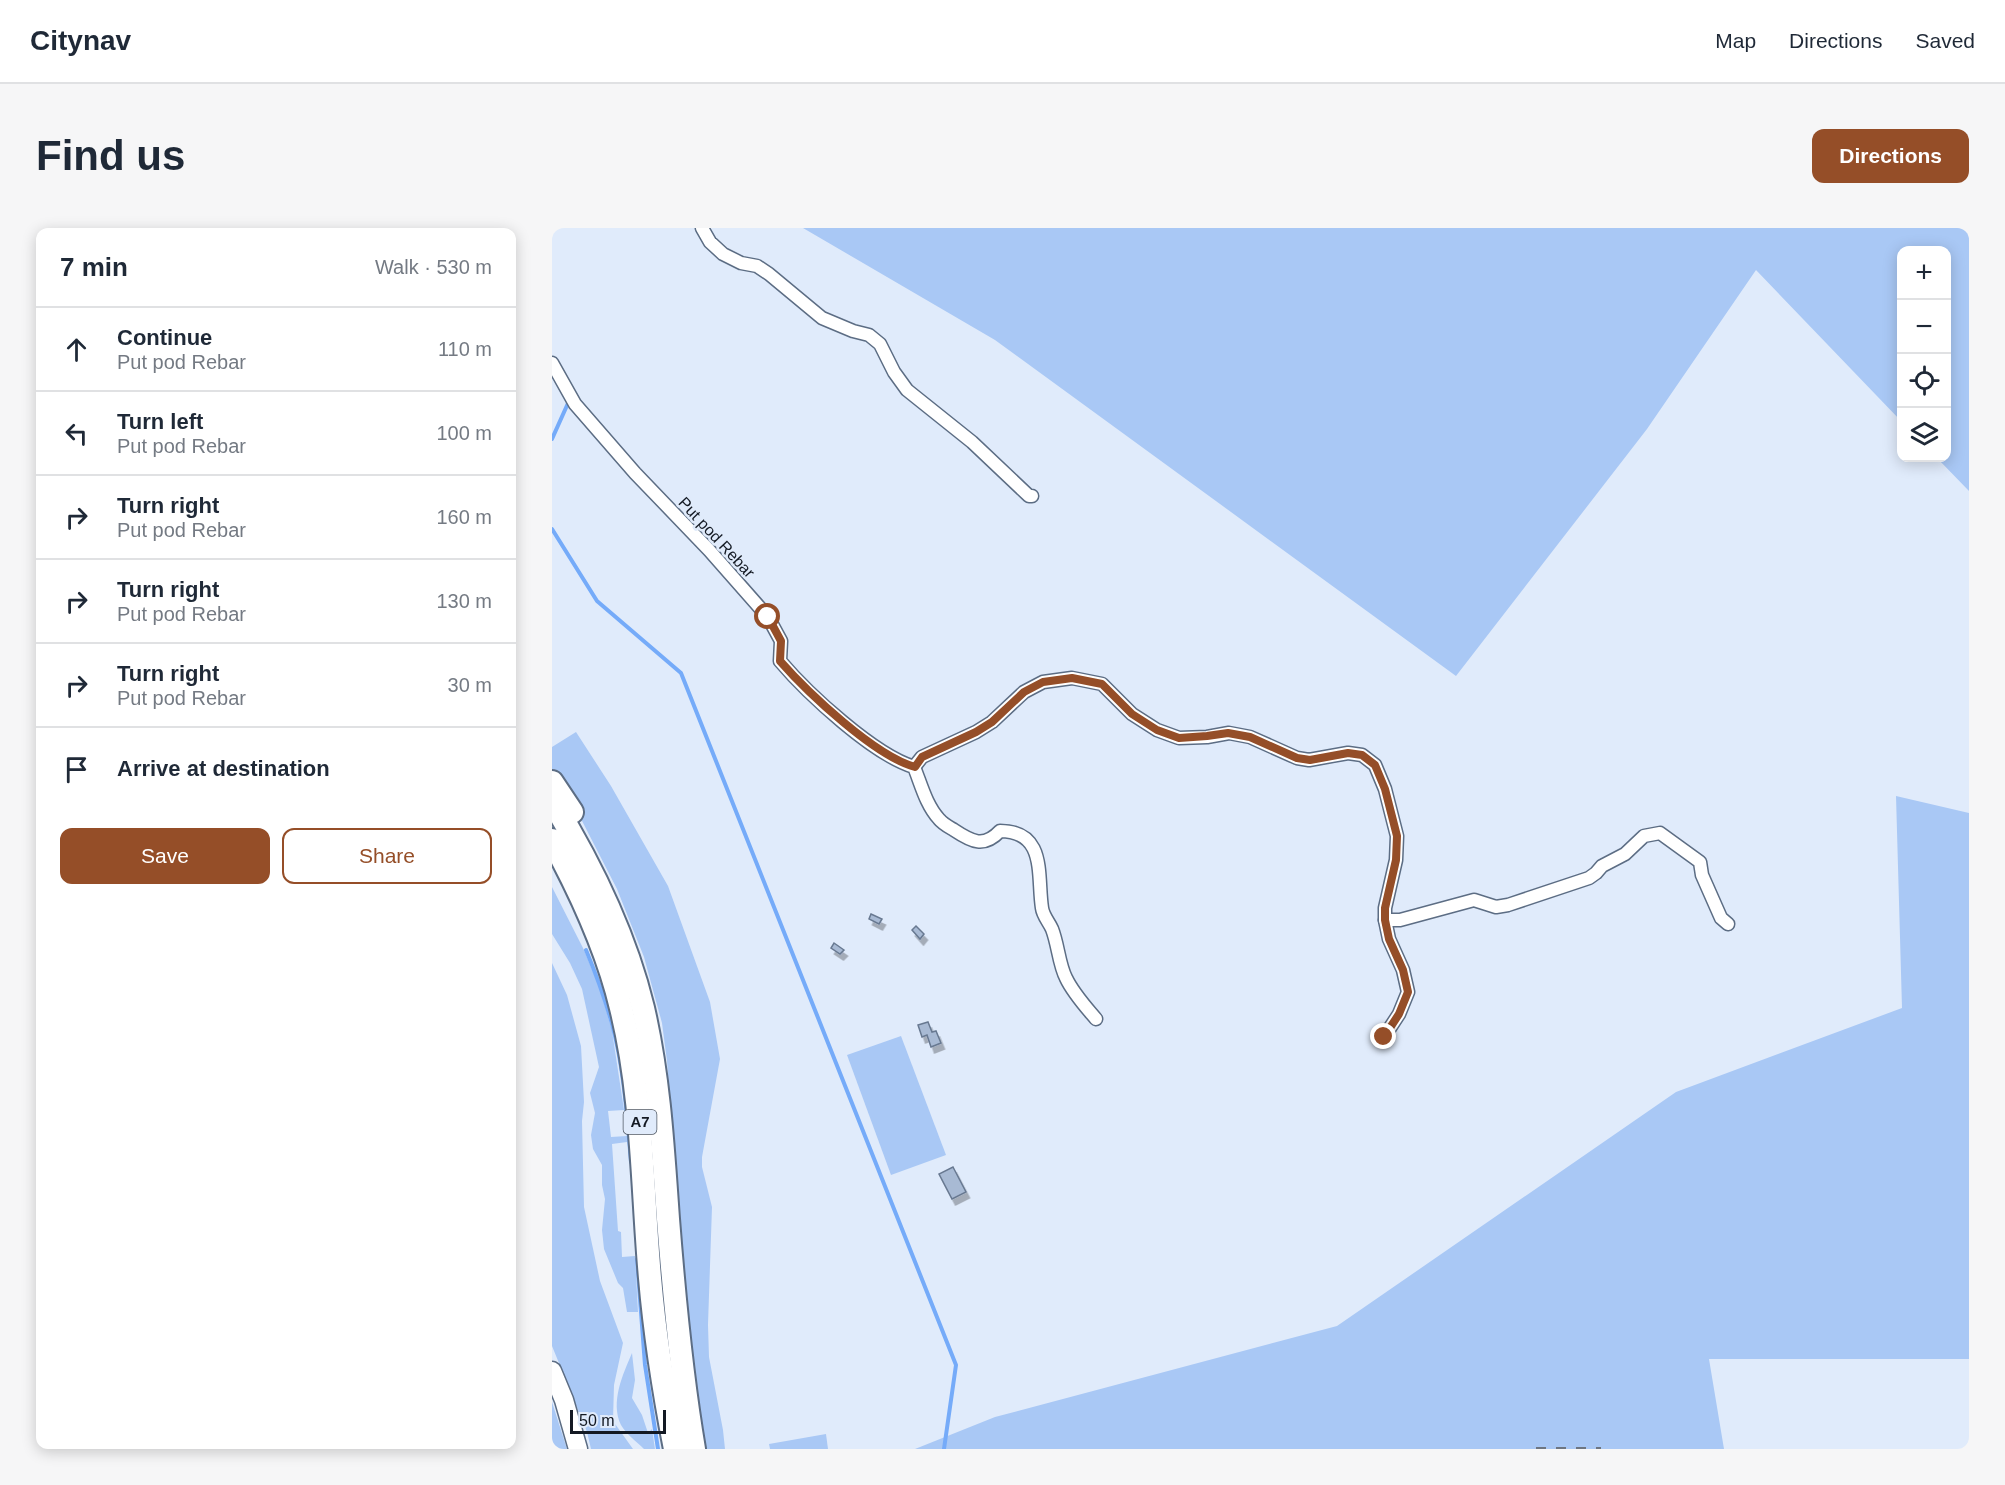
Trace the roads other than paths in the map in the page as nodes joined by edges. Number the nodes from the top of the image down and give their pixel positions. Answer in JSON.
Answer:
{"nodes":[{"id":1,"x":702,"y":228,"type":"edge"},
{"id":2,"x":552,"y":363,"type":"edge"},
{"id":3,"x":1032,"y":496,"type":"dead end"},
{"id":4,"x":915,"y":767,"type":"junction"},
{"id":5,"x":552,"y":782,"type":"edge"},
{"id":6,"x":552,"y":801,"type":"edge"},
{"id":7,"x":552,"y":840,"type":"edge"},
{"id":8,"x":552,"y":862,"type":"edge"},
{"id":9,"x":1385,"y":920,"type":"junction"},
{"id":10,"x":1728,"y":924,"type":"dead end"},
{"id":11,"x":610,"y":968,"type":"junction"},
{"id":12,"x":1096,"y":1019,"type":"dead end"},
{"id":13,"x":1384,"y":1037,"type":"dead end"},
{"id":14,"x":655,"y":1069,"type":"junction"},
{"id":15,"x":552,"y":1371,"type":"edge"},
{"id":16,"x":578,"y":1449,"type":"edge"},
{"id":17,"x":675,"y":1449,"type":"edge"},
{"id":18,"x":694,"y":1449,"type":"edge"}],
"edges":[{"from":1,"to":3,"type":"street"},
{"from":2,"to":4,"type":"street","name":"Put pod Rebar"},
{"from":4,"to":9,"type":"street"},
{"from":4,"to":12,"type":"street"},
{"from":5,"to":14,"type":"highway"},
{"from":6,"to":14,"type":"highway","number":"A7"},
{"from":7,"to":11,"type":"highway","number":"A7"},
{"from":8,"to":11,"type":"highway"},
{"from":9,"to":10,"type":"street"},
{"from":9,"to":13,"type":"street"},
{"from":11,"to":17,"type":"highway","number":"A7"},
{"from":14,"to":18,"type":"highway","number":"A7"},
{"from":15,"to":16,"type":"main road"}]}
